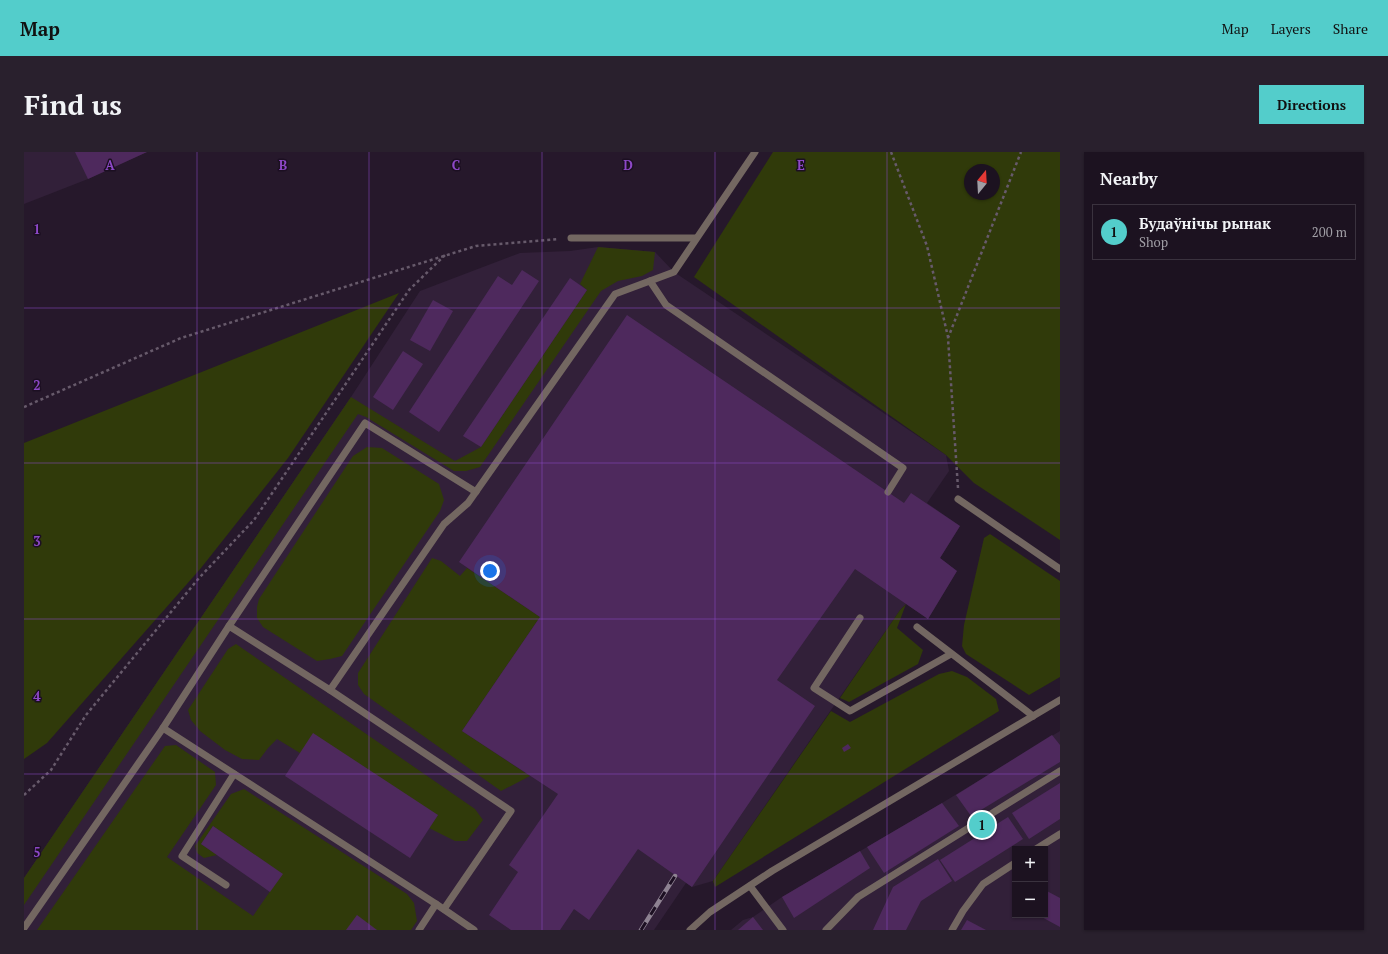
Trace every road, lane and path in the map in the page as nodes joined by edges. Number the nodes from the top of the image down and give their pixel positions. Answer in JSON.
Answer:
{"nodes":[{"id":1,"x":754,"y":152,"type":"edge"},
{"id":2,"x":891,"y":152,"type":"edge"},
{"id":3,"x":1020,"y":152,"type":"edge"},
{"id":4,"x":571,"y":238,"type":"joint"},
{"id":5,"x":696,"y":238,"type":"junction"},
{"id":6,"x":445,"y":255,"type":"junction"},
{"id":7,"x":650,"y":281,"type":"junction"},
{"id":8,"x":948,"y":338,"type":"junction"},
{"id":9,"x":24,"y":407,"type":"edge"},
{"id":10,"x":476,"y":492,"type":"junction"},
{"id":11,"x":888,"y":492,"type":"dead end"},
{"id":12,"x":958,"y":499,"type":"joint"},
{"id":13,"x":1060,"y":569,"type":"edge"},
{"id":14,"x":860,"y":618,"type":"dead end"},
{"id":15,"x":229,"y":626,"type":"junction"},
{"id":16,"x":917,"y":627,"type":"dead end"},
{"id":17,"x":951,"y":654,"type":"junction"},
{"id":18,"x":330,"y":690,"type":"junction"},
{"id":19,"x":1060,"y":700,"type":"edge"},
{"id":20,"x":1033,"y":716,"type":"junction"},
{"id":21,"x":163,"y":728,"type":"junction"},
{"id":22,"x":1060,"y":771,"type":"edge"},
{"id":23,"x":234,"y":774,"type":"junction"},
{"id":24,"x":24,"y":794,"type":"edge"},
{"id":25,"x":1060,"y":834,"type":"edge"},
{"id":26,"x":1041,"y":846,"type":"edge"},
{"id":27,"x":1012,"y":865,"type":"edge"},
{"id":28,"x":226,"y":885,"type":"dead end"},
{"id":29,"x":750,"y":886,"type":"junction"},
{"id":30,"x":436,"y":904,"type":"junction"},
{"id":31,"x":444,"y":909,"type":"junction"},
{"id":32,"x":24,"y":928,"type":"edge"},
{"id":33,"x":418,"y":930,"type":"edge"},
{"id":34,"x":474,"y":930,"type":"edge"},
{"id":35,"x":690,"y":930,"type":"edge"},
{"id":36,"x":783,"y":930,"type":"edge"},
{"id":37,"x":826,"y":930,"type":"edge"},
{"id":38,"x":952,"y":930,"type":"edge"}],
"edges":[{"from":1,"to":5,"type":"lane"},
{"from":2,"to":8,"type":"path"},
{"from":3,"to":8,"type":"path"},
{"from":4,"to":5,"type":"lane"},
{"from":4,"to":6,"type":"path"},
{"from":5,"to":7,"type":"lane"},
{"from":6,"to":9,"type":"path"},
{"from":6,"to":24,"type":"path"},
{"from":7,"to":10,"type":"lane"},
{"from":7,"to":11,"type":"lane"},
{"from":8,"to":12,"type":"path"},
{"from":10,"to":15,"type":"lane"},
{"from":10,"to":18,"type":"lane"},
{"from":12,"to":13,"type":"lane"},
{"from":14,"to":17,"type":"lane"},
{"from":15,"to":18,"type":"lane"},
{"from":15,"to":21,"type":"lane"},
{"from":16,"to":17,"type":"lane"},
{"from":17,"to":20,"type":"lane"},
{"from":18,"to":31,"type":"lane"},
{"from":19,"to":20,"type":"lane"},
{"from":20,"to":29,"type":"lane"},
{"from":21,"to":23,"type":"lane"},
{"from":21,"to":32,"type":"lane"},
{"from":22,"to":37,"type":"lane"},
{"from":23,"to":28,"type":"lane"},
{"from":23,"to":30,"type":"lane"},
{"from":25,"to":26,"type":"lane"},
{"from":27,"to":38,"type":"lane"},
{"from":29,"to":35,"type":"lane"},
{"from":29,"to":36,"type":"lane"},
{"from":30,"to":31,"type":"lane"},
{"from":30,"to":33,"type":"lane"},
{"from":31,"to":34,"type":"lane"}]}
